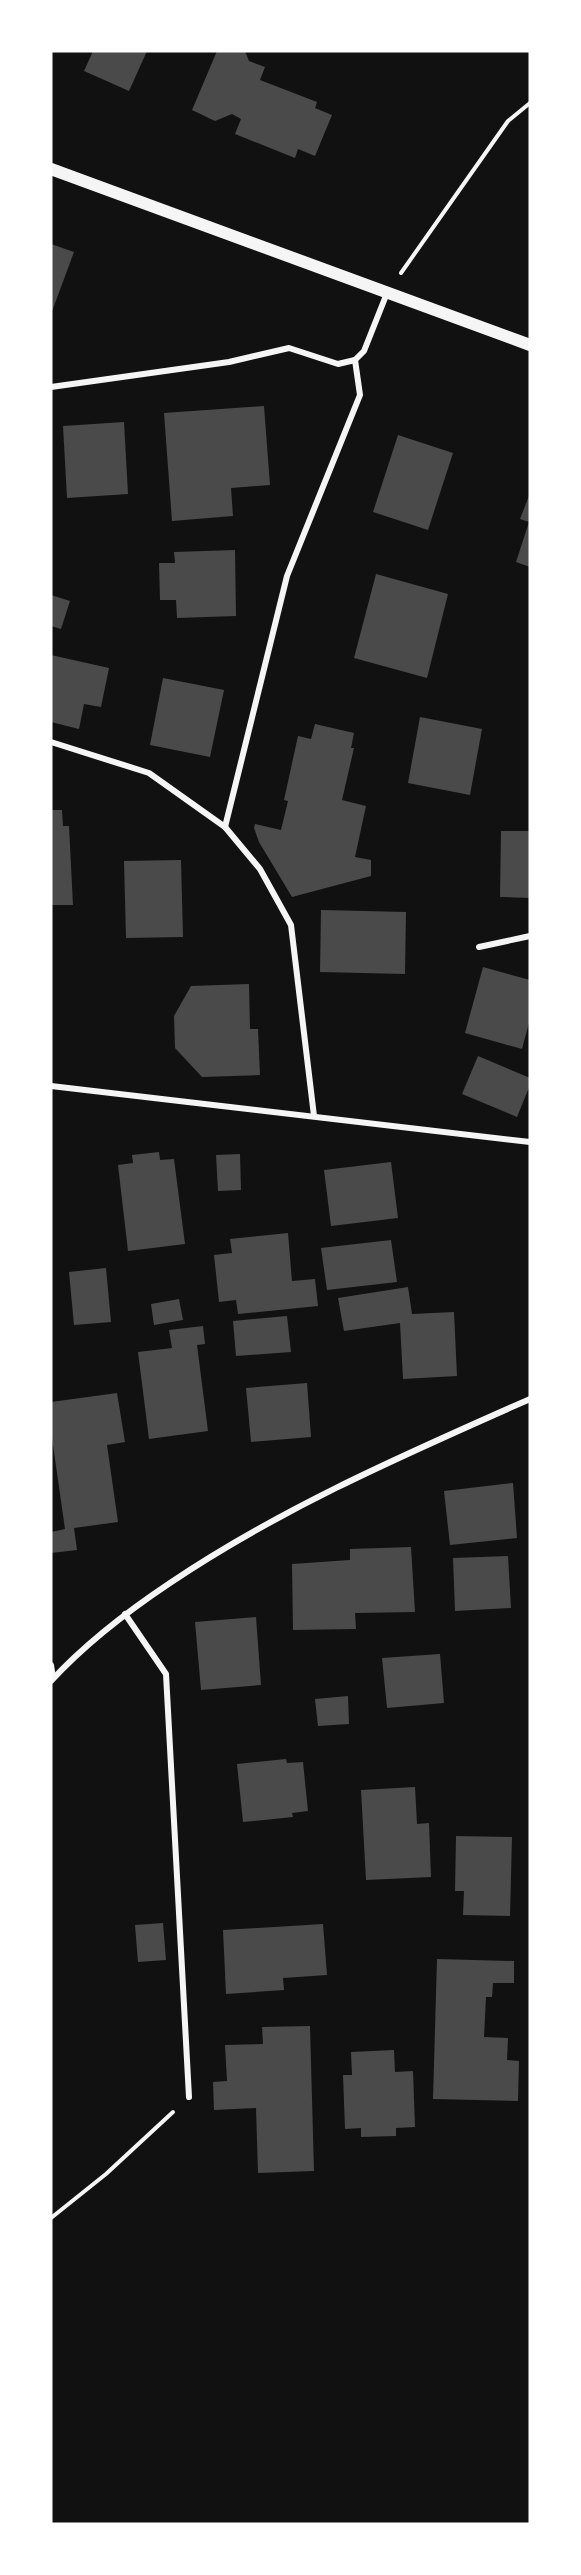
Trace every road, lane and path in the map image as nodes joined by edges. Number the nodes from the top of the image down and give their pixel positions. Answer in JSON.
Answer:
{"nodes":[{"id":1,"x":530,"y":103,"type":"edge"},
{"id":2,"x":51,"y":169,"type":"edge"},
{"id":3,"x":387,"y":293,"type":"junction"},
{"id":4,"x":530,"y":345,"type":"edge"},
{"id":5,"x":355,"y":360,"type":"junction"},
{"id":6,"x":51,"y":387,"type":"edge"},
{"id":7,"x":51,"y":742,"type":"edge"},
{"id":8,"x":225,"y":827,"type":"junction"},
{"id":9,"x":530,"y":936,"type":"edge"},
{"id":10,"x":479,"y":947,"type":"dead end"},
{"id":11,"x":51,"y":1086,"type":"edge"},
{"id":12,"x":314,"y":1116,"type":"junction"},
{"id":13,"x":530,"y":1142,"type":"edge"},
{"id":14,"x":530,"y":1399,"type":"edge"},
{"id":15,"x":125,"y":1614,"type":"junction"},
{"id":16,"x":51,"y":1665,"type":"edge"},
{"id":17,"x":52,"y":1679,"type":"edge"},
{"id":18,"x":189,"y":2097,"type":"joint"},
{"id":19,"x":51,"y":2218,"type":"edge"}],
"edges":[{"from":1,"to":3,"type":"path"},
{"from":2,"to":3,"type":"main road"},
{"from":3,"to":4,"type":"main road"},
{"from":3,"to":5,"type":"street"},
{"from":5,"to":6,"type":"street"},
{"from":5,"to":8,"type":"street"},
{"from":7,"to":8,"type":"street"},
{"from":8,"to":12,"type":"street"},
{"from":9,"to":10,"type":"street"},
{"from":11,"to":12,"type":"street"},
{"from":12,"to":13,"type":"street"},
{"from":14,"to":15,"type":"street"},
{"from":15,"to":17,"type":"street"},
{"from":15,"to":18,"type":"street"},
{"from":16,"to":17,"type":"street"},
{"from":18,"to":19,"type":"path"}]}
